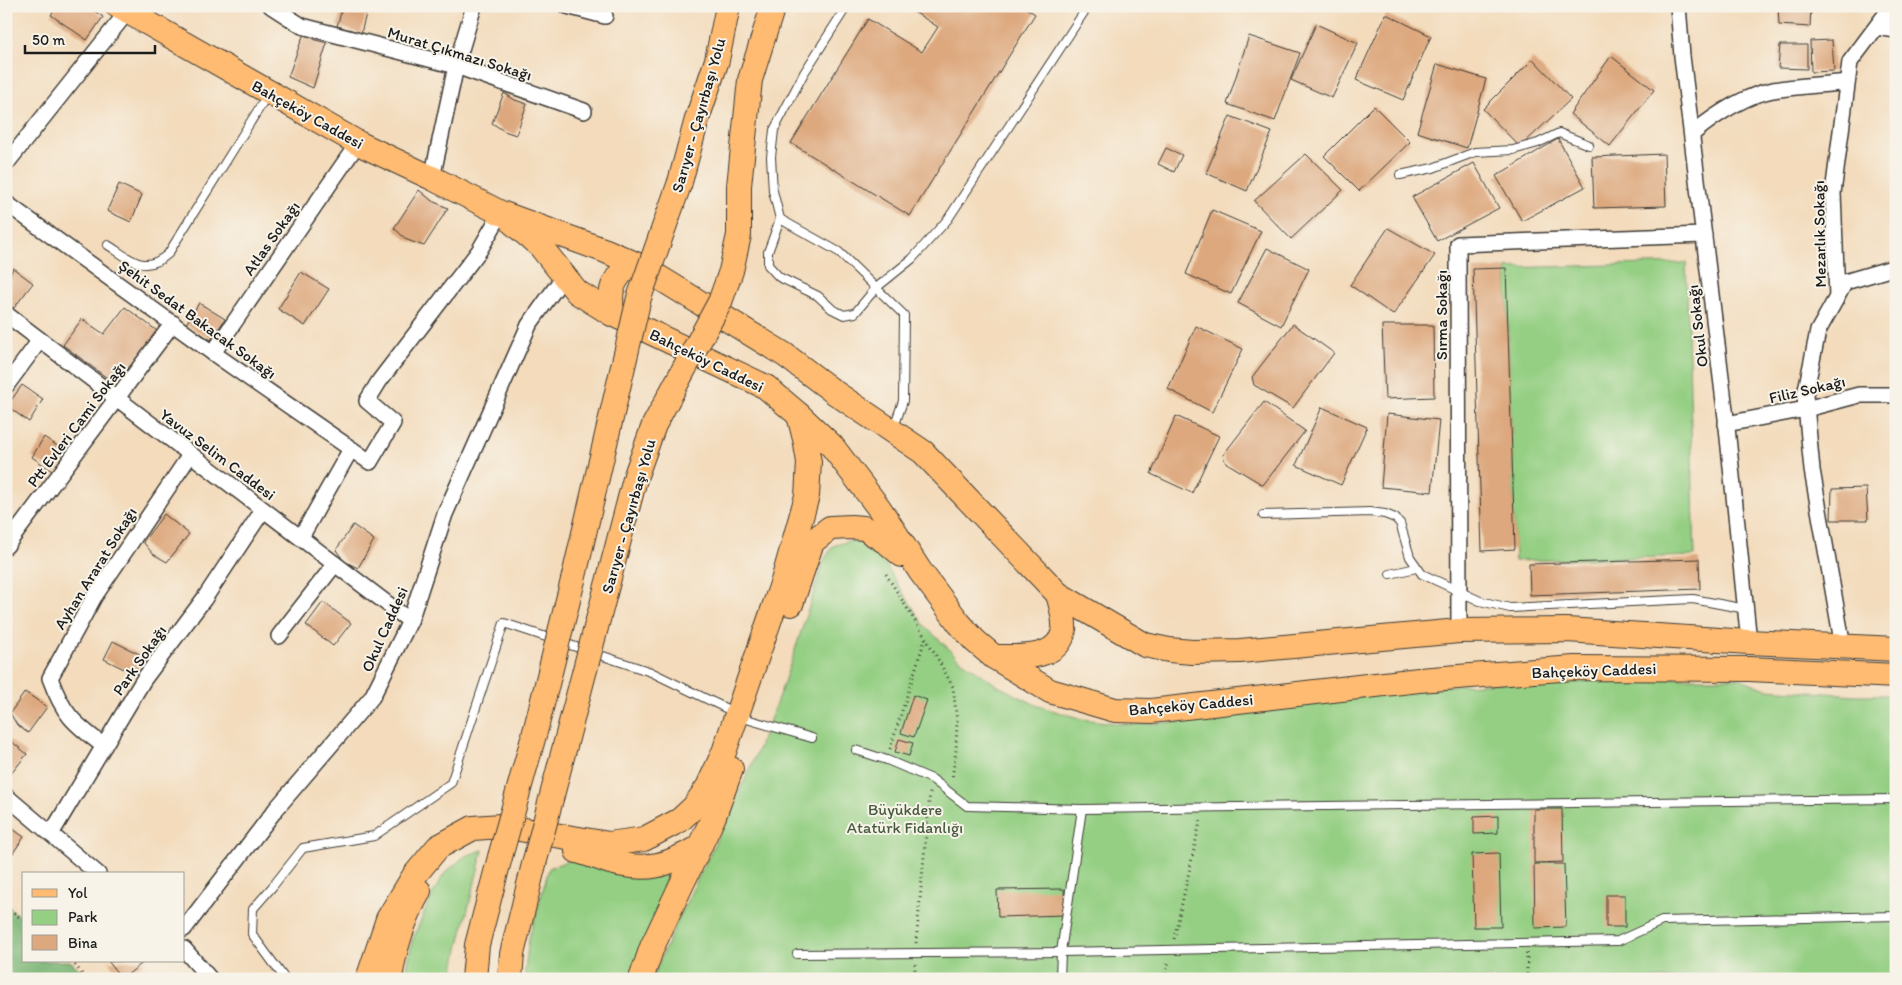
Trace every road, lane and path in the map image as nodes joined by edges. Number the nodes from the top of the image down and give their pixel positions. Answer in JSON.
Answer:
{"nodes":[{"id":1,"x":271,"y":6,"type":"edge"},
{"id":2,"x":474,"y":6,"type":"edge"},
{"id":3,"x":568,"y":6,"type":"edge"},
{"id":4,"x":728,"y":6,"type":"edge"},
{"id":5,"x":773,"y":6,"type":"edge"},
{"id":6,"x":847,"y":6,"type":"edge"},
{"id":7,"x":1088,"y":6,"type":"edge"},
{"id":8,"x":1678,"y":6,"type":"edge"},
{"id":9,"x":1892,"y":6,"type":"edge"},
{"id":10,"x":123,"y":9,"type":"edge"},
{"id":11,"x":606,"y":16,"type":"dead end"},
{"id":12,"x":1877,"y":27,"type":"junction"},
{"id":13,"x":1896,"y":30,"type":"edge"},
{"id":14,"x":456,"y":66,"type":"junction"},
{"id":15,"x":1847,"y":82,"type":"junction"},
{"id":16,"x":269,"y":92,"type":"junction"},
{"id":17,"x":584,"y":111,"type":"dead end"},
{"id":18,"x":1692,"y":134,"type":"junction"},
{"id":19,"x":358,"y":143,"type":"junction"},
{"id":20,"x":1589,"y":145,"type":"dead end"},
{"id":21,"x":6,"y":164,"type":"edge"},
{"id":22,"x":1400,"y":175,"type":"dead end"},
{"id":23,"x":432,"y":178,"type":"junction"},
{"id":24,"x":6,"y":203,"type":"edge"},
{"id":25,"x":502,"y":213,"type":"junction"},
{"id":26,"x":780,"y":219,"type":"junction"},
{"id":27,"x":1704,"y":234,"type":"junction"},
{"id":28,"x":108,"y":245,"type":"dead end"},
{"id":29,"x":606,"y":251,"type":"junction"},
{"id":30,"x":642,"y":267,"type":"junction"},
{"id":31,"x":1896,"y":268,"type":"edge"},
{"id":32,"x":564,"y":276,"type":"junction"},
{"id":33,"x":876,"y":288,"type":"junction"},
{"id":34,"x":1837,"y":297,"type":"junction"},
{"id":35,"x":6,"y":314,"type":"edge"},
{"id":36,"x":612,"y":314,"type":"junction"},
{"id":37,"x":173,"y":323,"type":"junction"},
{"id":38,"x":40,"y":340,"type":"junction"},
{"id":39,"x":213,"y":353,"type":"junction"},
{"id":40,"x":6,"y":386,"type":"edge"},
{"id":41,"x":1896,"y":395,"type":"edge"},
{"id":42,"x":117,"y":399,"type":"junction"},
{"id":43,"x":1806,"y":409,"type":"junction"},
{"id":44,"x":799,"y":415,"type":"junction"},
{"id":45,"x":1726,"y":424,"type":"junction"},
{"id":46,"x":893,"y":432,"type":"junction"},
{"id":47,"x":351,"y":448,"type":"junction"},
{"id":48,"x":190,"y":455,"type":"junction"},
{"id":49,"x":263,"y":510,"type":"junction"},
{"id":50,"x":1263,"y":515,"type":"dead end"},
{"id":51,"x":301,"y":537,"type":"junction"},
{"id":52,"x":6,"y":546,"type":"edge"},
{"id":53,"x":335,"y":564,"type":"junction"},
{"id":54,"x":1416,"y":568,"type":"junction"},
{"id":55,"x":920,"y":571,"type":"junction"},
{"id":56,"x":886,"y":574,"type":"dead end"},
{"id":57,"x":1390,"y":574,"type":"dead end"},
{"id":58,"x":1458,"y":592,"type":"junction"},
{"id":59,"x":1058,"y":594,"type":"junction"},
{"id":60,"x":1746,"y":609,"type":"junction"},
{"id":61,"x":410,"y":621,"type":"junction"},
{"id":62,"x":1458,"y":631,"type":"junction"},
{"id":63,"x":279,"y":636,"type":"dead end"},
{"id":64,"x":925,"y":638,"type":"junction"},
{"id":65,"x":1749,"y":642,"type":"junction"},
{"id":66,"x":1843,"y":647,"type":"junction"},
{"id":67,"x":1896,"y":649,"type":"edge"},
{"id":68,"x":994,"y":657,"type":"junction"},
{"id":69,"x":1896,"y":676,"type":"edge"},
{"id":70,"x":743,"y":717,"type":"junction"},
{"id":71,"x":812,"y":738,"type":"dead end"},
{"id":72,"x":104,"y":746,"type":"junction"},
{"id":73,"x":856,"y":750,"type":"dead end"},
{"id":74,"x":887,"y":760,"type":"junction"},
{"id":75,"x":932,"y":779,"type":"junction"},
{"id":76,"x":951,"y":794,"type":"junction"},
{"id":77,"x":6,"y":796,"type":"edge"},
{"id":78,"x":1896,"y":799,"type":"edge"},
{"id":79,"x":1203,"y":808,"type":"junction"},
{"id":80,"x":1082,"y":809,"type":"junction"},
{"id":81,"x":50,"y":834,"type":"junction"},
{"id":82,"x":699,"y":847,"type":"junction"},
{"id":83,"x":96,"y":872,"type":"edge"},
{"id":84,"x":6,"y":907,"type":"edge"},
{"id":85,"x":1896,"y":916,"type":"edge"},
{"id":86,"x":22,"y":919,"type":"edge"},
{"id":87,"x":185,"y":928,"type":"edge"},
{"id":88,"x":1527,"y":942,"type":"junction"},
{"id":89,"x":185,"y":950,"type":"edge"},
{"id":90,"x":1171,"y":950,"type":"junction"},
{"id":91,"x":1061,"y":952,"type":"junction"},
{"id":92,"x":915,"y":953,"type":"junction"},
{"id":93,"x":797,"y":954,"type":"dead end"},
{"id":94,"x":73,"y":962,"type":"edge"},
{"id":95,"x":86,"y":979,"type":"edge"},
{"id":96,"x":210,"y":979,"type":"edge"},
{"id":97,"x":285,"y":979,"type":"edge"},
{"id":98,"x":368,"y":979,"type":"edge"},
{"id":99,"x":390,"y":979,"type":"edge"},
{"id":100,"x":474,"y":979,"type":"edge"},
{"id":101,"x":510,"y":979,"type":"edge"},
{"id":102,"x":641,"y":979,"type":"edge"},
{"id":103,"x":913,"y":979,"type":"edge"},
{"id":104,"x":1060,"y":979,"type":"edge"},
{"id":105,"x":1165,"y":979,"type":"edge"},
{"id":106,"x":1527,"y":979,"type":"edge"}],
"edges":[{"from":1,"to":14,"type":"street","name":"Murat Çıkmazı Sokağı"},
{"from":2,"to":14,"type":"street"},
{"from":3,"to":11,"type":"street"},
{"from":4,"to":100,"type":"main road","name":"Sarıyer - Çayırbaşı Yolu","bridge":true},
{"from":5,"to":101,"type":"main road","name":"Sarıyer - Çayırbaşı Yolu","bridge":true},
{"from":6,"to":26,"type":"lane"},
{"from":7,"to":33,"type":"lane"},
{"from":8,"to":18,"type":"street","name":"Okul Sokağı"},
{"from":9,"to":12,"type":"street","name":"Mezarlık Sokağı"},
{"from":10,"to":16,"type":"main road","name":"Bahçeköy Caddesi"},
{"from":10,"to":21,"type":"street"},
{"from":12,"to":13,"type":"street"},
{"from":12,"to":15,"type":"street","name":"Mezarlık Sokağı"},
{"from":14,"to":17,"type":"street","name":"Murat Çıkmazı Sokağı"},
{"from":14,"to":23,"type":"street"},
{"from":15,"to":18,"type":"street"},
{"from":15,"to":34,"type":"street","name":"Mezarlık Sokağı"},
{"from":16,"to":19,"type":"main road","name":"Bahçeköy Caddesi"},
{"from":16,"to":28,"type":"lane"},
{"from":18,"to":27,"type":"street","name":"Okul Sokağı"},
{"from":19,"to":23,"type":"main road","name":"Bahçeköy Caddesi"},
{"from":19,"to":39,"type":"street","name":"Atlas Sokağı"},
{"from":20,"to":22,"type":"lane"},
{"from":23,"to":25,"type":"main road","name":"Bahçeköy Caddesi"},
{"from":24,"to":37,"type":"street","name":"Şehit Sedat Bakacak Sokağı"},
{"from":25,"to":29,"type":"main road","name":"Bahçeköy Caddesi"},
{"from":25,"to":32,"type":"main road","name":"Bahçeköy Caddesi"},
{"from":25,"to":47,"type":"street","name":"Şehit Sedat Bakacak Sokağı"},
{"from":26,"to":33,"type":"lane"},
{"from":26,"to":33,"type":"lane"},
{"from":27,"to":45,"type":"street","name":"Okul Sokağı"},
{"from":27,"to":58,"type":"street","name":"Sırma Sokağı"},
{"from":29,"to":30,"type":"main road","name":"Bahçeköy Caddesi"},
{"from":29,"to":32,"type":"main road"},
{"from":30,"to":36,"type":"main road"},
{"from":30,"to":46,"type":"main road","name":"Bahçeköy Caddesi"},
{"from":31,"to":34,"type":"street"},
{"from":32,"to":36,"type":"main road","name":"Bahçeköy Caddesi"},
{"from":32,"to":61,"type":"street","name":"Okul Caddesi"},
{"from":33,"to":46,"type":"lane"},
{"from":34,"to":43,"type":"street","name":"Mezarlık Sokağı"},
{"from":35,"to":38,"type":"street","name":"Yavuz Selim Caddesi"},
{"from":36,"to":44,"type":"main road","name":"Bahçeköy Caddesi"},
{"from":37,"to":39,"type":"street","name":"Şehit Sedat Bakacak Sokağı"},
{"from":37,"to":42,"type":"street","name":"Ptt Evleri Cami Sokağı"},
{"from":38,"to":40,"type":"street"},
{"from":38,"to":42,"type":"street","name":"Yavuz Selim Caddesi"},
{"from":39,"to":47,"type":"street","name":"Şehit Sedat Bakacak Sokağı"},
{"from":41,"to":43,"type":"street","name":"Filiz Sokağı"},
{"from":42,"to":48,"type":"street","name":"Yavuz Selim Caddesi"},
{"from":42,"to":52,"type":"street","name":"Ptt Evleri Cami Sokağı"},
{"from":43,"to":45,"type":"street","name":"Filiz Sokağı"},
{"from":43,"to":66,"type":"street","name":"Mezarlık Sokağı"},
{"from":44,"to":55,"type":"main road","name":"Bahçeköy Caddesi"},
{"from":44,"to":70,"type":"main road"},
{"from":45,"to":60,"type":"street","name":"Okul Sokağı"},
{"from":46,"to":59,"type":"main road","name":"Bahçeköy Caddesi"},
{"from":47,"to":51,"type":"street"},
{"from":48,"to":49,"type":"street","name":"Yavuz Selim Caddesi"},
{"from":48,"to":72,"type":"street","name":"Ayhan Ararat Sokağı"},
{"from":49,"to":51,"type":"street","name":"Yavuz Selim Caddesi"},
{"from":49,"to":72,"type":"street","name":"Park Sokağı"},
{"from":50,"to":54,"type":"lane"},
{"from":51,"to":53,"type":"street","name":"Yavuz Selim Caddesi"},
{"from":53,"to":61,"type":"street","name":"Yavuz Selim Caddesi"},
{"from":53,"to":63,"type":"street"},
{"from":54,"to":57,"type":"lane"},
{"from":54,"to":58,"type":"lane"},
{"from":55,"to":68,"type":"main road","name":"Bahçeköy Caddesi"},
{"from":55,"to":70,"type":"main road"},
{"from":56,"to":64,"type":"path"},
{"from":58,"to":60,"type":"lane"},
{"from":58,"to":62,"type":"street","name":"Sırma Sokağı"},
{"from":59,"to":62,"type":"main road","name":"Bahçeköy Caddesi"},
{"from":59,"to":68,"type":"main road"},
{"from":60,"to":65,"type":"street","name":"Okul Sokağı"},
{"from":61,"to":87,"type":"street","name":"Okul Caddesi"},
{"from":62,"to":65,"type":"main road","name":"Bahçeköy Caddesi"},
{"from":64,"to":74,"type":"path"},
{"from":64,"to":76,"type":"path"},
{"from":65,"to":66,"type":"main road","name":"Bahçeköy Caddesi"},
{"from":66,"to":67,"type":"main road","name":"Bahçeköy Caddesi"},
{"from":68,"to":69,"type":"main road","name":"Bahçeköy Caddesi"},
{"from":70,"to":71,"type":"lane"},
{"from":70,"to":82,"type":"main road"},
{"from":70,"to":97,"type":"lane"},
{"from":70,"to":98,"type":"main road"},
{"from":72,"to":81,"type":"street","name":"Park Sokağı"},
{"from":73,"to":74,"type":"lane"},
{"from":74,"to":75,"type":"lane"},
{"from":75,"to":76,"type":"lane"},
{"from":75,"to":92,"type":"path"},
{"from":76,"to":80,"type":"lane"},
{"from":77,"to":81,"type":"street"},
{"from":78,"to":79,"type":"lane"},
{"from":79,"to":80,"type":"lane"},
{"from":79,"to":90,"type":"path"},
{"from":80,"to":91,"type":"lane"},
{"from":81,"to":83,"type":"street"},
{"from":82,"to":99,"type":"main road"},
{"from":82,"to":102,"type":"main road"},
{"from":84,"to":86,"type":"path"},
{"from":85,"to":88,"type":"lane"},
{"from":88,"to":90,"type":"lane"},
{"from":88,"to":106,"type":"path"},
{"from":89,"to":96,"type":"street"},
{"from":90,"to":91,"type":"lane"},
{"from":90,"to":105,"type":"path"},
{"from":91,"to":92,"type":"lane"},
{"from":91,"to":104,"type":"lane"},
{"from":92,"to":93,"type":"lane"},
{"from":92,"to":103,"type":"path"},
{"from":94,"to":95,"type":"path"}]}
